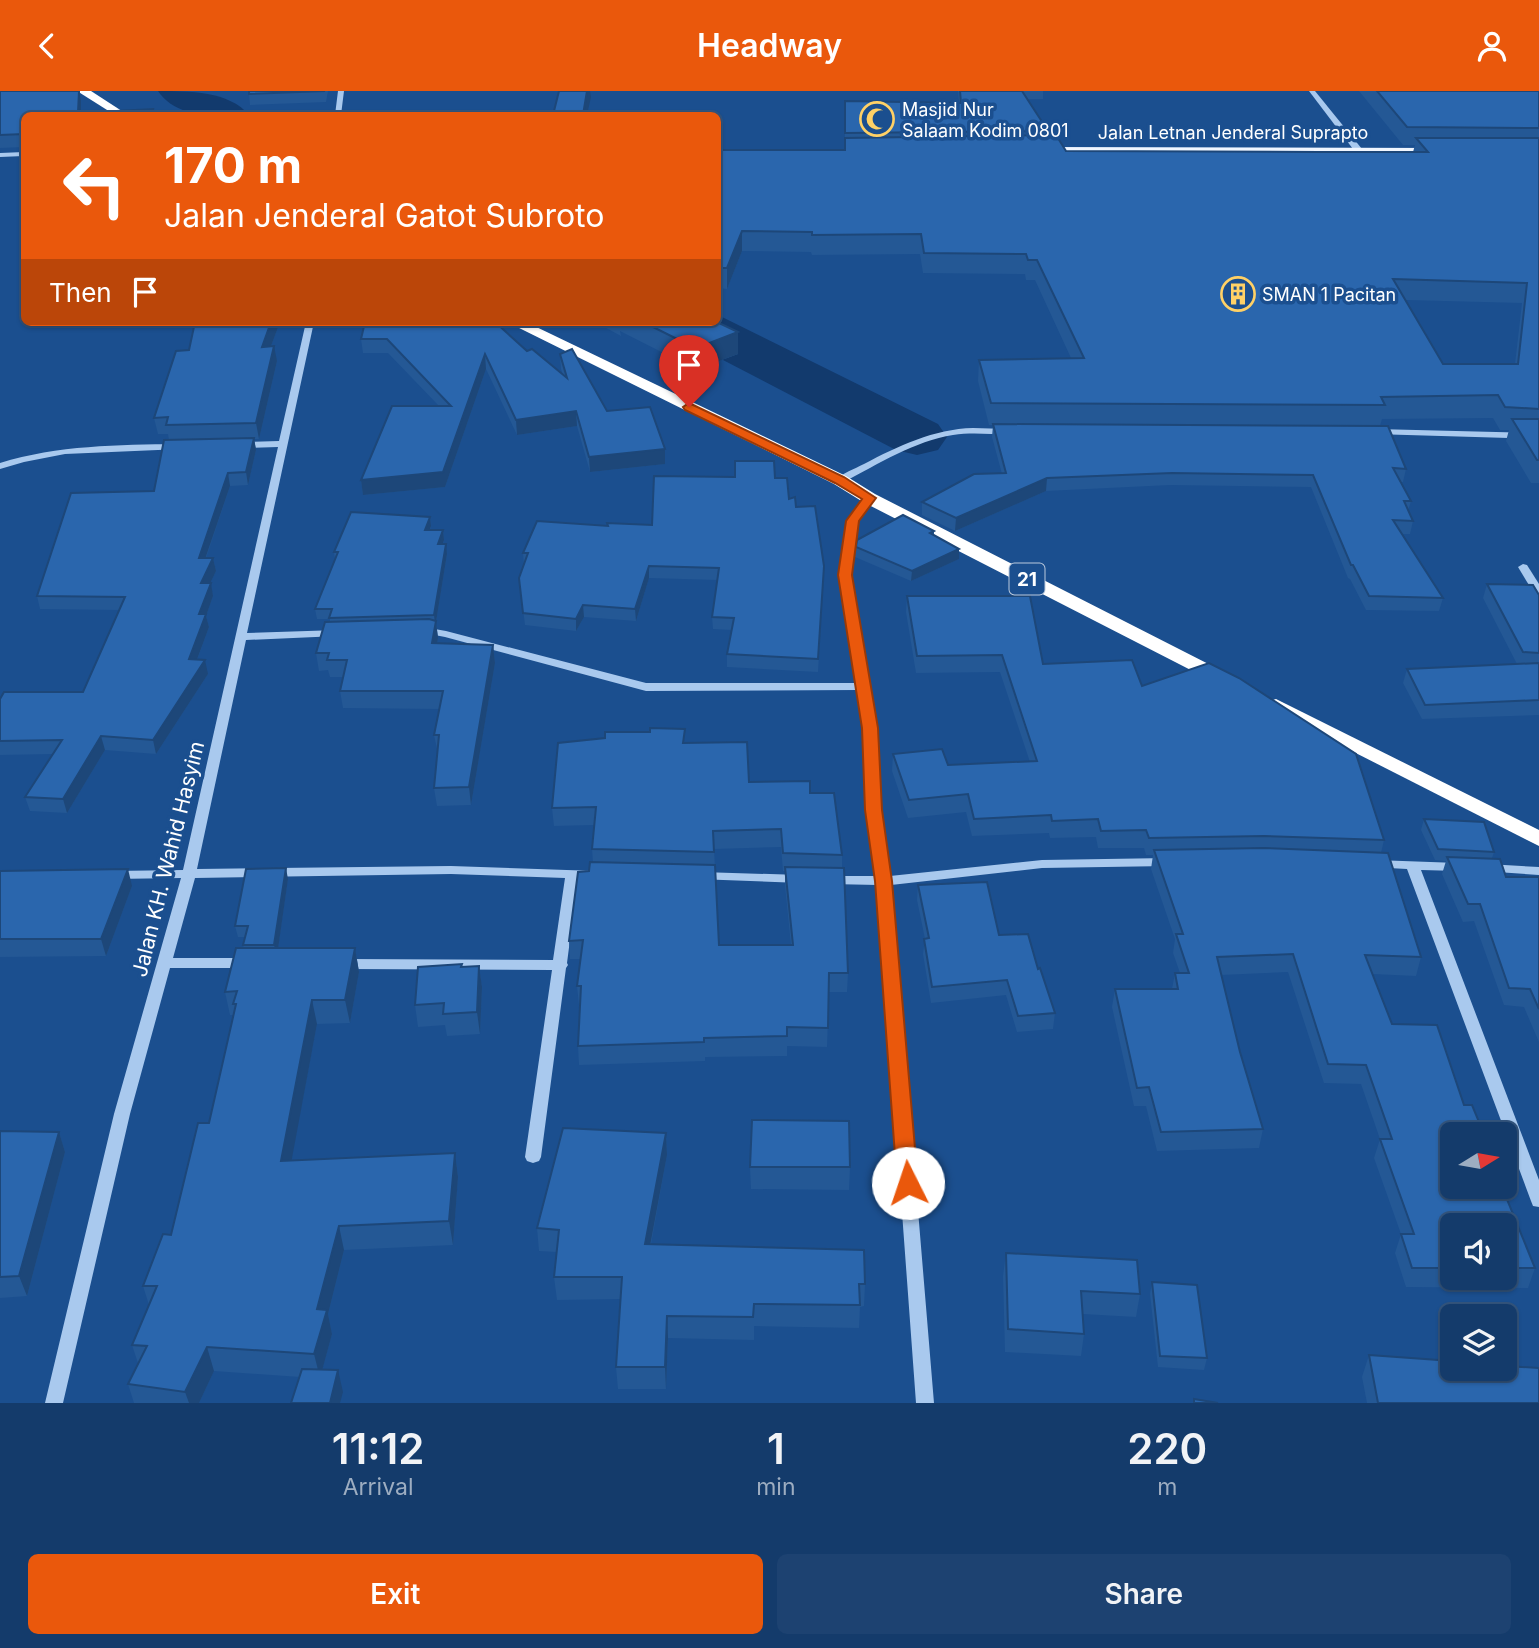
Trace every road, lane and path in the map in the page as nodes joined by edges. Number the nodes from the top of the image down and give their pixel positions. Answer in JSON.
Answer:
{"nodes":[{"id":1,"x":83,"y":91,"type":"edge"},
{"id":2,"x":341,"y":91,"type":"edge"},
{"id":3,"x":1312,"y":91,"type":"edge"},
{"id":4,"x":117,"y":112,"type":"edge"},
{"id":5,"x":338,"y":112,"type":"edge"},
{"id":6,"x":1025,"y":149,"type":"edge"},
{"id":7,"x":1359,"y":151,"type":"junction"},
{"id":8,"x":1445,"y":151,"type":"edge"},
{"id":9,"x":21,"y":154,"type":"edge"},
{"id":10,"x":0,"y":155,"type":"edge"},
{"id":11,"x":309,"y":326,"type":"edge"},
{"id":12,"x":522,"y":326,"type":"edge"},
{"id":13,"x":1021,"y":432,"type":"edge"},
{"id":14,"x":1360,"y":432,"type":"edge"},
{"id":15,"x":944,"y":434,"type":"joint"},
{"id":16,"x":1539,"y":436,"type":"edge"},
{"id":17,"x":283,"y":444,"type":"junction"},
{"id":18,"x":229,"y":445,"type":"edge"},
{"id":19,"x":188,"y":446,"type":"edge"},
{"id":20,"x":0,"y":466,"type":"edge"},
{"id":21,"x":840,"y":480,"type":"junction"},
{"id":22,"x":869,"y":498,"type":"junction"},
{"id":23,"x":1523,"y":567,"type":"dead end"},
{"id":24,"x":1539,"y":593,"type":"edge"},
{"id":25,"x":414,"y":630,"type":"edge"},
{"id":26,"x":348,"y":632,"type":"edge"},
{"id":27,"x":243,"y":637,"type":"junction"},
{"id":28,"x":863,"y":685,"type":"junction"},
{"id":29,"x":1237,"y":685,"type":"edge"},
{"id":30,"x":1261,"y":698,"type":"edge"},
{"id":31,"x":1539,"y":839,"type":"edge"},
{"id":32,"x":1179,"y":862,"type":"edge"},
{"id":33,"x":1357,"y":864,"type":"edge"},
{"id":34,"x":1412,"y":865,"type":"junction"},
{"id":35,"x":1539,"y":871,"type":"edge"},
{"id":36,"x":572,"y":873,"type":"junction"},
{"id":37,"x":189,"y":874,"type":"junction"},
{"id":38,"x":600,"y":874,"type":"edge"},
{"id":39,"x":94,"y":875,"type":"edge"},
{"id":40,"x":684,"y":876,"type":"edge"},
{"id":41,"x":884,"y":881,"type":"junction"},
{"id":42,"x":165,"y":963,"type":"junction"},
{"id":43,"x":261,"y":964,"type":"edge"},
{"id":44,"x":329,"y":964,"type":"edge"},
{"id":45,"x":561,"y":965,"type":"junction"},
{"id":46,"x":533,"y":1157,"type":"dead end"},
{"id":47,"x":1539,"y":1201,"type":"edge"},
{"id":48,"x":54,"y":1403,"type":"edge"},
{"id":49,"x":925,"y":1403,"type":"edge"}],
"edges":[{"from":1,"to":4,"type":"highway"},
{"from":2,"to":5,"type":"street"},
{"from":3,"to":7,"type":"street"},
{"from":6,"to":7,"type":"main road","name":"Jalan Letnan Jenderal Suprapto"},
{"from":7,"to":8,"type":"main road","name":"Jalan Letnan Jenderal Suprapto"},
{"from":9,"to":10,"type":"street"},
{"from":11,"to":17,"type":"street","name":"Jalan KH. Wahid Hasyim"},
{"from":12,"to":21,"type":"highway","number":"21"},
{"from":13,"to":15,"type":"street"},
{"from":14,"to":16,"type":"street"},
{"from":15,"to":21,"type":"street"},
{"from":17,"to":18,"type":"street"},
{"from":17,"to":27,"type":"street","name":"Jalan KH. Wahid Hasyim"},
{"from":19,"to":20,"type":"street"},
{"from":21,"to":22,"type":"highway","number":"21"},
{"from":22,"to":28,"type":"street"},
{"from":22,"to":29,"type":"highway","number":"21"},
{"from":23,"to":24,"type":"street"},
{"from":25,"to":28,"type":"street"},
{"from":26,"to":27,"type":"street"},
{"from":27,"to":37,"type":"street","name":"Jalan KH. Wahid Hasyim"},
{"from":28,"to":41,"type":"street"},
{"from":30,"to":31,"type":"highway"},
{"from":32,"to":41,"type":"street"},
{"from":33,"to":34,"type":"street"},
{"from":34,"to":35,"type":"street"},
{"from":34,"to":47,"type":"street"},
{"from":36,"to":37,"type":"street"},
{"from":36,"to":38,"type":"street"},
{"from":36,"to":45,"type":"street"},
{"from":37,"to":39,"type":"street"},
{"from":37,"to":42,"type":"street","name":"Jalan KH. Wahid Hasyim"},
{"from":40,"to":41,"type":"street"},
{"from":41,"to":49,"type":"street"},
{"from":42,"to":43,"type":"street"},
{"from":42,"to":48,"type":"street","name":"Jalan KH. Wahid Hasyim"},
{"from":44,"to":45,"type":"street"},
{"from":45,"to":46,"type":"street"}]}
